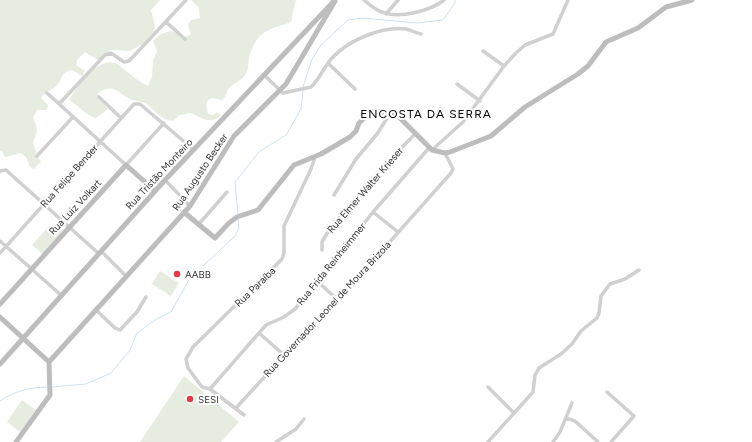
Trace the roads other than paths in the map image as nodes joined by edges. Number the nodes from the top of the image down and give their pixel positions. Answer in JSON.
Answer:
{"nodes":[{"id":1,"x":186,"y":0,"type":"edge"},
{"id":2,"x":336,"y":0,"type":"edge"},
{"id":3,"x":364,"y":0,"type":"edge"},
{"id":4,"x":398,"y":0,"type":"edge"},
{"id":5,"x":444,"y":0,"type":"edge"},
{"id":6,"x":568,"y":0,"type":"edge"},
{"id":7,"x":692,"y":0,"type":"edge"},
{"id":8,"x":386,"y":14,"type":"junction"},
{"id":9,"x":166,"y":22,"type":"junction"},
{"id":10,"x":421,"y":34,"type":"dead end"},
{"id":11,"x":185,"y":39,"type":"dead end"},
{"id":12,"x":483,"y":51,"type":"dead end"},
{"id":13,"x":328,"y":63,"type":"junction"},
{"id":14,"x":504,"y":66,"type":"junction"},
{"id":15,"x":264,"y":75,"type":"junction"},
{"id":16,"x":457,"y":84,"type":"dead end"},
{"id":17,"x":355,"y":89,"type":"dead end"},
{"id":18,"x":280,"y":90,"type":"junction"},
{"id":19,"x":47,"y":93,"type":"dead end"},
{"id":20,"x":99,"y":97,"type":"dead end"},
{"id":21,"x":480,"y":101,"type":"junction"},
{"id":22,"x":59,"y":104,"type":"junction"},
{"id":23,"x":391,"y":112,"type":"junction"},
{"id":24,"x":72,"y":118,"type":"junction"},
{"id":25,"x":121,"y":118,"type":"junction"},
{"id":26,"x":164,"y":123,"type":"junction"},
{"id":27,"x":416,"y":133,"type":"junction"},
{"id":28,"x":100,"y":142,"type":"junction"},
{"id":29,"x":431,"y":149,"type":"junction"},
{"id":30,"x":194,"y":150,"type":"junction"},
{"id":31,"x":445,"y":153,"type":"junction"},
{"id":32,"x":37,"y":156,"type":"dead end"},
{"id":33,"x":315,"y":157,"type":"junction"},
{"id":34,"x":126,"y":165,"type":"junction"},
{"id":35,"x":0,"y":171,"type":"edge"},
{"id":36,"x":165,"y":180,"type":"junction"},
{"id":37,"x":155,"y":191,"type":"junction"},
{"id":38,"x":227,"y":192,"type":"dead end"},
{"id":39,"x":334,"y":196,"type":"dead end"},
{"id":40,"x":44,"y":205,"type":"junction"},
{"id":41,"x":190,"y":206,"type":"junction"},
{"id":42,"x":373,"y":212,"type":"junction"},
{"id":43,"x":184,"y":213,"type":"junction"},
{"id":44,"x":198,"y":225,"type":"junction"},
{"id":45,"x":69,"y":226,"type":"junction"},
{"id":46,"x":398,"y":232,"type":"junction"},
{"id":47,"x":0,"y":241,"type":"edge"},
{"id":48,"x":6,"y":247,"type":"junction"},
{"id":49,"x":322,"y":250,"type":"dead end"},
{"id":50,"x":100,"y":252,"type":"junction"},
{"id":51,"x":0,"y":253,"type":"edge"},
{"id":52,"x":31,"y":270,"type":"junction"},
{"id":53,"x":639,"y":270,"type":"dead end"},
{"id":54,"x":127,"y":277,"type":"junction"},
{"id":55,"x":318,"y":282,"type":"junction"},
{"id":56,"x":62,"y":296,"type":"junction"},
{"id":57,"x":146,"y":297,"type":"dead end"},
{"id":58,"x":338,"y":300,"type":"junction"},
{"id":59,"x":0,"y":304,"type":"edge"},
{"id":60,"x":96,"y":310,"type":"junction"},
{"id":61,"x":0,"y":317,"type":"edge"},
{"id":62,"x":259,"y":333,"type":"junction"},
{"id":63,"x":22,"y":340,"type":"junction"},
{"id":64,"x":284,"y":355,"type":"junction"},
{"id":65,"x":49,"y":362,"type":"junction"},
{"id":66,"x":0,"y":364,"type":"edge"},
{"id":67,"x":488,"y":387,"type":"dead end"},
{"id":68,"x":210,"y":389,"type":"junction"},
{"id":69,"x":607,"y":392,"type":"dead end"},
{"id":70,"x":572,"y":403,"type":"dead end"},
{"id":71,"x":236,"y":408,"type":"junction"},
{"id":72,"x":514,"y":413,"type":"junction"},
{"id":73,"x":244,"y":415,"type":"dead end"},
{"id":74,"x":566,"y":418,"type":"junction"},
{"id":75,"x":304,"y":419,"type":"dead end"},
{"id":76,"x":16,"y":442,"type":"edge"},
{"id":77,"x":276,"y":442,"type":"edge"},
{"id":78,"x":488,"y":442,"type":"edge"},
{"id":79,"x":553,"y":442,"type":"edge"},
{"id":80,"x":598,"y":442,"type":"edge"},
{"id":81,"x":611,"y":442,"type":"edge"}],
"edges":[{"from":1,"to":9,"type":"street"},
{"from":2,"to":15,"type":"street","name":"Rua Tristão Monteiro"},
{"from":2,"to":18,"type":"street","name":"Rua Augusto Becker"},
{"from":3,"to":8,"type":"street"},
{"from":4,"to":8,"type":"street"},
{"from":5,"to":8,"type":"street"},
{"from":6,"to":14,"type":"street","name":"Rua Frida Reinheimmer"},
{"from":7,"to":31,"type":"street"},
{"from":9,"to":11,"type":"street"},
{"from":9,"to":22,"type":"street"},
{"from":10,"to":13,"type":"street"},
{"from":12,"to":14,"type":"street"},
{"from":13,"to":17,"type":"street"},
{"from":13,"to":18,"type":"street"},
{"from":14,"to":21,"type":"street","name":"Rua Frida Reinheimmer"},
{"from":15,"to":18,"type":"street"},
{"from":15,"to":30,"type":"street","name":"Rua Tristão Monteiro"},
{"from":16,"to":21,"type":"street"},
{"from":18,"to":41,"type":"street","name":"Rua Augusto Becker"},
{"from":19,"to":22,"type":"street"},
{"from":20,"to":25,"type":"street"},
{"from":21,"to":29,"type":"street","name":"Rua Frida Reinheimmer"},
{"from":22,"to":24,"type":"street"},
{"from":23,"to":27,"type":"street"},
{"from":23,"to":33,"type":"street"},
{"from":23,"to":39,"type":"street"},
{"from":24,"to":28,"type":"street"},
{"from":24,"to":32,"type":"street"},
{"from":25,"to":26,"type":"street","name":"Rua Felipe Bender"},
{"from":25,"to":28,"type":"street","name":"Rua Felipe Bender"},
{"from":26,"to":30,"type":"street"},
{"from":26,"to":34,"type":"street","name":"Rua Luiz Volkart"},
{"from":27,"to":29,"type":"street"},
{"from":27,"to":49,"type":"street","name":"Rua Elmer Walter Krieser"},
{"from":28,"to":34,"type":"street"},
{"from":28,"to":40,"type":"street","name":"Rua Felipe Bender"},
{"from":29,"to":31,"type":"street"},
{"from":29,"to":42,"type":"street","name":"Rua Frida Reinheimmer"},
{"from":30,"to":36,"type":"street","name":"Rua Tristão Monteiro"},
{"from":31,"to":46,"type":"street","name":"Rua Governador Leonel de Moura Brizola"},
{"from":33,"to":44,"type":"street"},
{"from":33,"to":68,"type":"street","name":"Rua Paraíba"},
{"from":34,"to":37,"type":"street"},
{"from":34,"to":45,"type":"street","name":"Rua Luiz Volkart"},
{"from":35,"to":40,"type":"street"},
{"from":36,"to":37,"type":"street","name":"Rua Tristão Monteiro"},
{"from":36,"to":41,"type":"street"},
{"from":37,"to":50,"type":"street","name":"Rua Tristão Monteiro"},
{"from":38,"to":44,"type":"street"},
{"from":40,"to":45,"type":"street"},
{"from":40,"to":48,"type":"street","name":"Rua Felipe Bender"},
{"from":41,"to":43,"type":"street","name":"Rua Augusto Becker"},
{"from":42,"to":46,"type":"street"},
{"from":42,"to":55,"type":"street","name":"Rua Frida Reinheimmer"},
{"from":43,"to":44,"type":"street"},
{"from":43,"to":54,"type":"street","name":"Rua Augusto Becker"},
{"from":45,"to":50,"type":"street"},
{"from":45,"to":52,"type":"street","name":"Rua Luiz Volkart"},
{"from":46,"to":58,"type":"street","name":"Rua Governador Leonel de Moura Brizola"},
{"from":47,"to":48,"type":"street"},
{"from":48,"to":51,"type":"street","name":"Rua Felipe Bender"},
{"from":48,"to":52,"type":"street"},
{"from":50,"to":54,"type":"street"},
{"from":50,"to":56,"type":"street","name":"Rua Tristão Monteiro"},
{"from":52,"to":56,"type":"street"},
{"from":52,"to":59,"type":"street","name":"Rua Luiz Volkart"},
{"from":53,"to":72,"type":"street"},
{"from":54,"to":60,"type":"street","name":"Rua Augusto Becker"},
{"from":55,"to":58,"type":"street"},
{"from":55,"to":62,"type":"street","name":"Rua Frida Reinheimmer"},
{"from":56,"to":63,"type":"street","name":"Rua Tristão Monteiro"},
{"from":57,"to":60,"type":"street"},
{"from":58,"to":64,"type":"street","name":"Rua Governador Leonel de Moura Brizola"},
{"from":60,"to":65,"type":"street","name":"Rua Augusto Becker"},
{"from":61,"to":63,"type":"street"},
{"from":62,"to":64,"type":"street"},
{"from":62,"to":68,"type":"street","name":"Rua Frida Reinheimmer"},
{"from":63,"to":65,"type":"street"},
{"from":63,"to":66,"type":"street","name":"Rua Tristão Monteiro"},
{"from":64,"to":71,"type":"street","name":"Rua Governador Leonel de Moura Brizola"},
{"from":65,"to":76,"type":"street"},
{"from":67,"to":72,"type":"street"},
{"from":68,"to":71,"type":"street"},
{"from":69,"to":81,"type":"street"},
{"from":70,"to":74,"type":"street"},
{"from":71,"to":73,"type":"street"},
{"from":72,"to":78,"type":"street"},
{"from":74,"to":79,"type":"street"},
{"from":74,"to":80,"type":"street"},
{"from":75,"to":77,"type":"street"}]}
